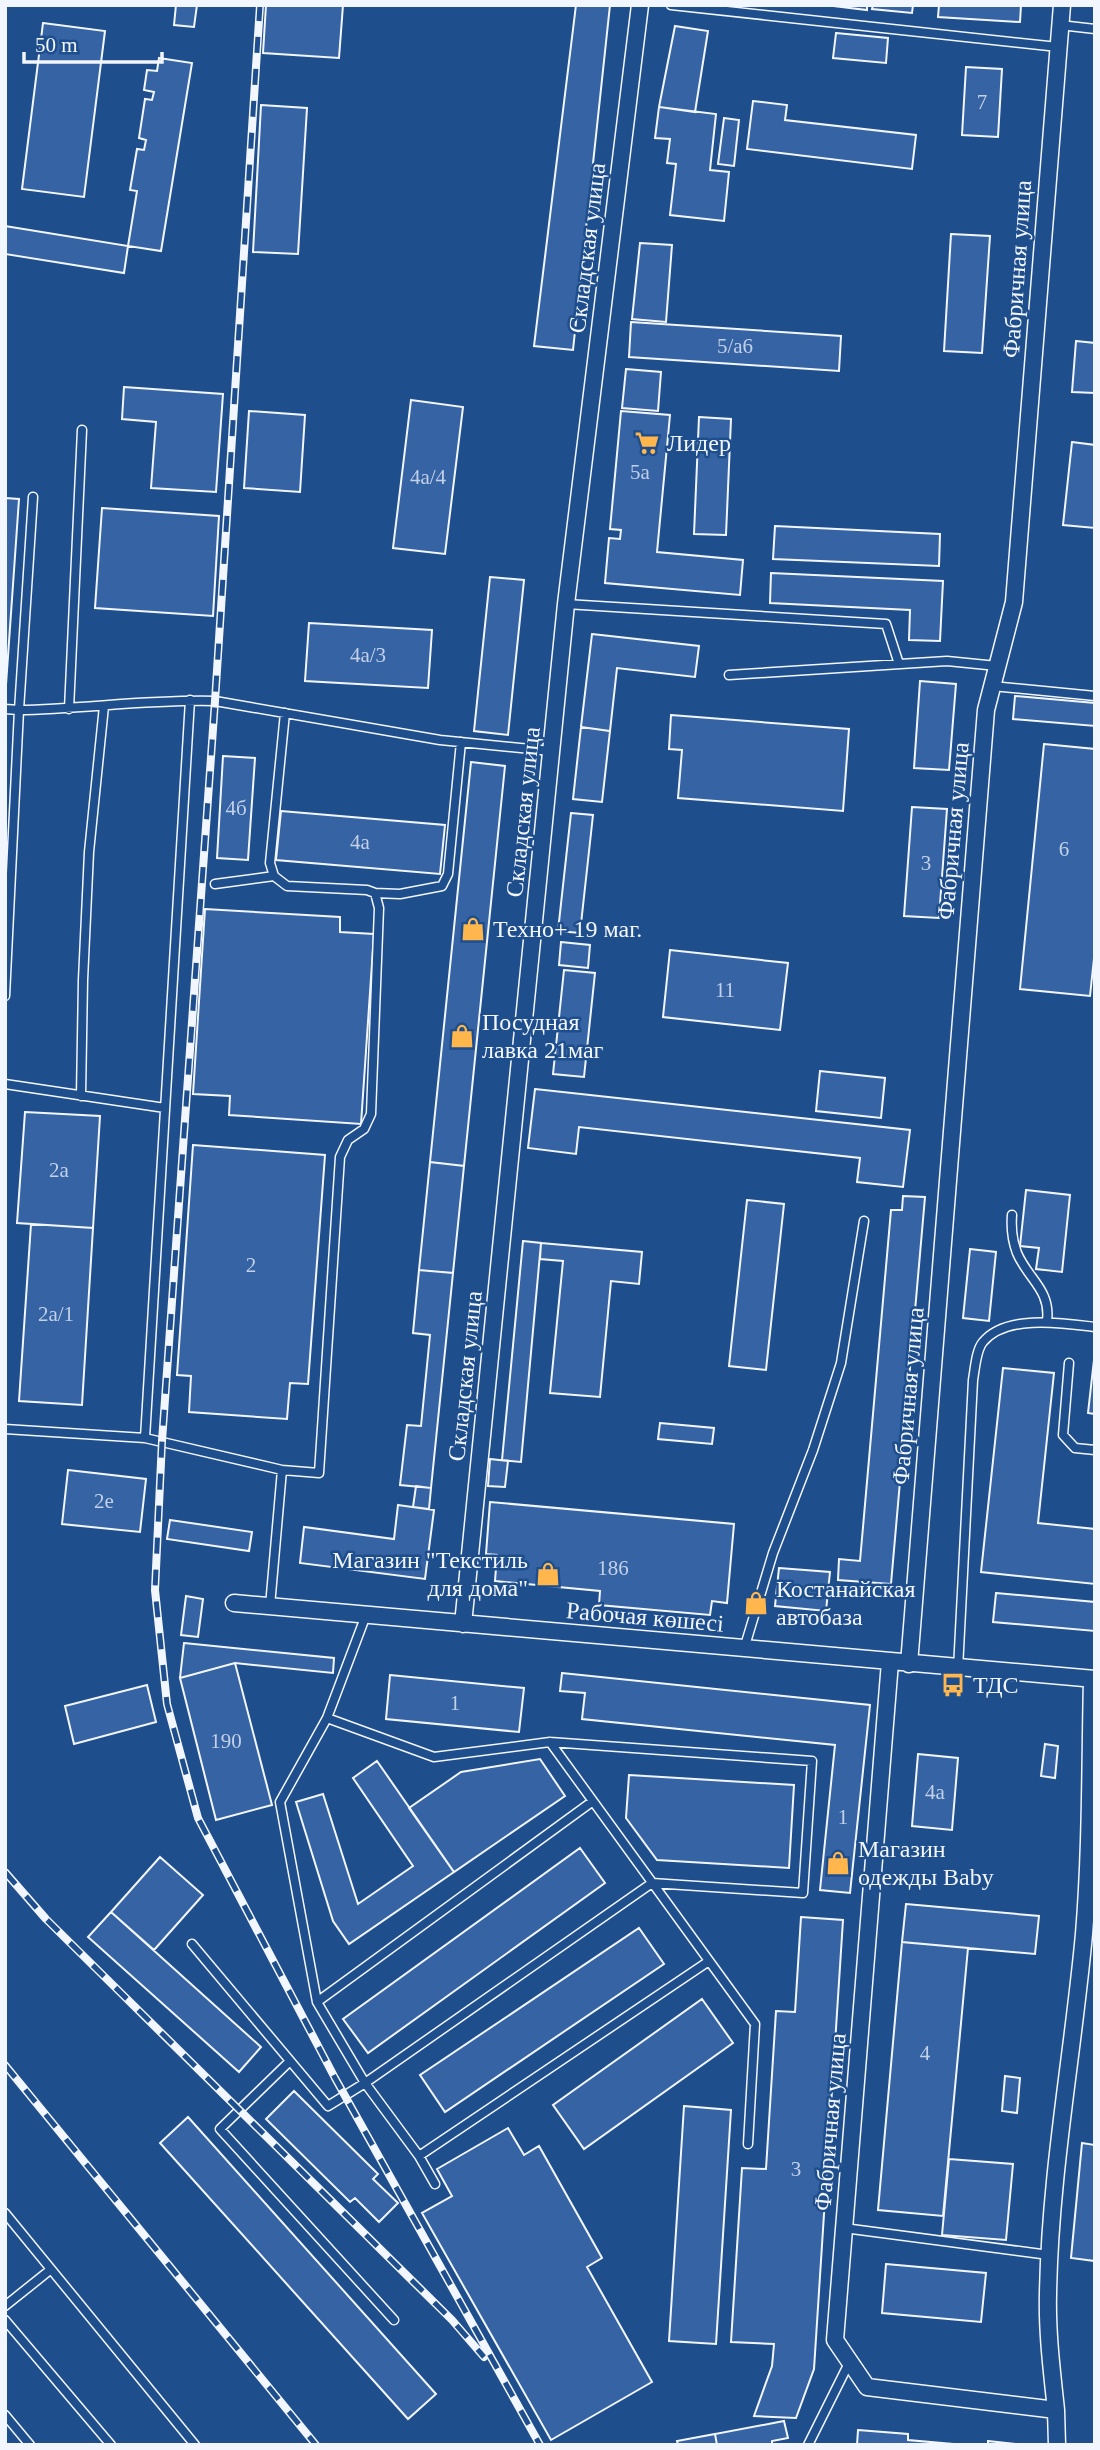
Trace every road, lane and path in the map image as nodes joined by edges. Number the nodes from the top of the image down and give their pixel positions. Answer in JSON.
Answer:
{"nodes":[{"id":1,"x":640,"y":5,"type":"edge"},
{"id":2,"x":671,"y":5,"type":"edge"},
{"id":3,"x":1062,"y":5,"type":"edge"},
{"id":4,"x":1060,"y":25,"type":"junction"},
{"id":5,"x":1095,"y":29,"type":"edge"},
{"id":6,"x":1058,"y":47,"type":"junction"},
{"id":7,"x":82,"y":430,"type":"dead end"},
{"id":8,"x":33,"y":497,"type":"dead end"},
{"id":9,"x":566,"y":604,"type":"junction"},
{"id":10,"x":899,"y":664,"type":"junction"},
{"id":11,"x":997,"y":666,"type":"junction"},
{"id":12,"x":729,"y":675,"type":"dead end"},
{"id":13,"x":992,"y":686,"type":"junction"},
{"id":14,"x":1095,"y":696,"type":"edge"},
{"id":15,"x":190,"y":700,"type":"junction"},
{"id":16,"x":104,"y":706,"type":"junction"},
{"id":17,"x":5,"y":709,"type":"edge"},
{"id":18,"x":69,"y":709,"type":"junction"},
{"id":19,"x":19,"y":710,"type":"junction"},
{"id":20,"x":285,"y":713,"type":"junction"},
{"id":21,"x":461,"y":742,"type":"junction"},
{"id":22,"x":552,"y":751,"type":"junction"},
{"id":23,"x":274,"y":876,"type":"junction"},
{"id":24,"x":215,"y":884,"type":"dead end"},
{"id":25,"x":375,"y":893,"type":"junction"},
{"id":26,"x":5,"y":996,"type":"edge"},
{"id":27,"x":5,"y":1084,"type":"edge"},
{"id":28,"x":80,"y":1096,"type":"junction"},
{"id":29,"x":165,"y":1108,"type":"junction"},
{"id":30,"x":1012,"y":1215,"type":"dead end"},
{"id":31,"x":864,"y":1222,"type":"dead end"},
{"id":32,"x":1047,"y":1321,"type":"junction"},
{"id":33,"x":1095,"y":1326,"type":"edge"},
{"id":34,"x":1069,"y":1363,"type":"dead end"},
{"id":35,"x":5,"y":1429,"type":"edge"},
{"id":36,"x":145,"y":1438,"type":"junction"},
{"id":37,"x":1095,"y":1450,"type":"edge"},
{"id":38,"x":282,"y":1470,"type":"junction"},
{"id":39,"x":234,"y":1603,"type":"dead end"},
{"id":40,"x":270,"y":1606,"type":"junction"},
{"id":41,"x":366,"y":1615,"type":"junction"},
{"id":42,"x":463,"y":1624,"type":"junction"},
{"id":43,"x":744,"y":1649,"type":"junction"},
{"id":44,"x":890,"y":1662,"type":"junction"},
{"id":45,"x":909,"y":1664,"type":"junction"},
{"id":46,"x":958,"y":1669,"type":"junction"},
{"id":47,"x":1093,"y":1679,"type":"edge"},
{"id":48,"x":327,"y":1718,"type":"junction"},
{"id":49,"x":550,"y":1742,"type":"junction"},
{"id":50,"x":593,"y":1801,"type":"junction"},
{"id":51,"x":652,"y":1883,"type":"junction"},
{"id":52,"x":192,"y":1944,"type":"dead end"},
{"id":53,"x":709,"y":1961,"type":"junction"},
{"id":54,"x":317,"y":2002,"type":"junction"},
{"id":55,"x":290,"y":2061,"type":"junction"},
{"id":56,"x":365,"y":2084,"type":"junction"},
{"id":57,"x":748,"y":2144,"type":"dead end"},
{"id":58,"x":419,"y":2156,"type":"junction"},
{"id":59,"x":435,"y":2184,"type":"dead end"},
{"id":60,"x":5,"y":2213,"type":"edge"},
{"id":61,"x":844,"y":2228,"type":"junction"},
{"id":62,"x":1049,"y":2255,"type":"junction"},
{"id":63,"x":50,"y":2270,"type":"junction"},
{"id":64,"x":5,"y":2306,"type":"edge"},
{"id":65,"x":5,"y":2320,"type":"edge"},
{"id":66,"x":394,"y":2320,"type":"dead end"},
{"id":67,"x":850,"y":2362,"type":"junction"},
{"id":68,"x":1056,"y":2410,"type":"junction"},
{"id":69,"x":5,"y":2415,"type":"edge"},
{"id":70,"x":30,"y":2445,"type":"edge"},
{"id":71,"x":111,"y":2445,"type":"edge"},
{"id":72,"x":195,"y":2445,"type":"edge"},
{"id":73,"x":808,"y":2445,"type":"edge"},
{"id":74,"x":1057,"y":2445,"type":"edge"}],
"edges":[{"from":1,"to":9,"type":"street","name":"Складская улица"},
{"from":2,"to":6,"type":"lane"},
{"from":3,"to":4,"type":"street","name":"Фабричная улица"},
{"from":4,"to":5,"type":"lane"},
{"from":4,"to":6,"type":"street","name":"Фабричная улица"},
{"from":6,"to":11,"type":"street","name":"Фабричная улица"},
{"from":7,"to":18,"type":"lane"},
{"from":8,"to":19,"type":"lane"},
{"from":9,"to":10,"type":"lane"},
{"from":9,"to":22,"type":"street","name":"Складская улица"},
{"from":10,"to":11,"type":"lane"},
{"from":10,"to":12,"type":"lane"},
{"from":11,"to":13,"type":"street","name":"Фабричная улица"},
{"from":13,"to":14,"type":"lane"},
{"from":13,"to":45,"type":"street","name":"Фабричная улица"},
{"from":15,"to":16,"type":"lane"},
{"from":15,"to":20,"type":"lane"},
{"from":15,"to":29,"type":"lane"},
{"from":16,"to":18,"type":"lane"},
{"from":16,"to":28,"type":"lane"},
{"from":17,"to":19,"type":"lane"},
{"from":18,"to":19,"type":"lane"},
{"from":19,"to":26,"type":"lane"},
{"from":20,"to":21,"type":"lane"},
{"from":20,"to":23,"type":"lane"},
{"from":21,"to":22,"type":"lane"},
{"from":21,"to":25,"type":"lane"},
{"from":22,"to":42,"type":"street","name":"Складская улица"},
{"from":23,"to":24,"type":"lane"},
{"from":23,"to":25,"type":"lane"},
{"from":25,"to":38,"type":"lane"},
{"from":27,"to":28,"type":"lane"},
{"from":28,"to":29,"type":"lane"},
{"from":29,"to":36,"type":"lane"},
{"from":30,"to":32,"type":"lane"},
{"from":31,"to":43,"type":"lane"},
{"from":32,"to":33,"type":"lane"},
{"from":32,"to":46,"type":"lane"},
{"from":34,"to":37,"type":"lane"},
{"from":35,"to":36,"type":"lane"},
{"from":36,"to":38,"type":"lane"},
{"from":38,"to":40,"type":"lane"},
{"from":39,"to":40,"type":"street","name":"Рабочая көшесі"},
{"from":40,"to":41,"type":"street","name":"Рабочая көшесі"},
{"from":41,"to":42,"type":"street","name":"Рабочая көшесі"},
{"from":41,"to":48,"type":"lane"},
{"from":42,"to":43,"type":"street","name":"Рабочая көшесі"},
{"from":43,"to":44,"type":"street","name":"Рабочая көшесі"},
{"from":44,"to":45,"type":"street","name":"Рабочая көшесі"},
{"from":44,"to":61,"type":"street","name":"Фабричная улица"},
{"from":45,"to":46,"type":"street","name":"Рабочая көшесі"},
{"from":46,"to":47,"type":"street","name":"Рабочая көшесі"},
{"from":47,"to":62,"type":"street"},
{"from":48,"to":49,"type":"lane"},
{"from":48,"to":54,"type":"lane"},
{"from":49,"to":50,"type":"lane"},
{"from":49,"to":51,"type":"lane"},
{"from":50,"to":51,"type":"lane"},
{"from":50,"to":54,"type":"lane"},
{"from":51,"to":53,"type":"lane"},
{"from":51,"to":56,"type":"lane"},
{"from":52,"to":55,"type":"lane"},
{"from":53,"to":57,"type":"lane"},
{"from":53,"to":58,"type":"lane"},
{"from":54,"to":56,"type":"lane"},
{"from":55,"to":56,"type":"lane"},
{"from":55,"to":66,"type":"lane"},
{"from":56,"to":58,"type":"lane"},
{"from":58,"to":59,"type":"lane"},
{"from":60,"to":63,"type":"lane"},
{"from":61,"to":62,"type":"lane"},
{"from":61,"to":67,"type":"street","name":"Фабричная улица"},
{"from":62,"to":68,"type":"street"},
{"from":63,"to":64,"type":"lane"},
{"from":63,"to":72,"type":"lane"},
{"from":65,"to":71,"type":"lane"},
{"from":67,"to":68,"type":"street","name":"Фабричная улица"},
{"from":67,"to":73,"type":"lane"},
{"from":68,"to":74,"type":"street"},
{"from":69,"to":70,"type":"lane"}]}
